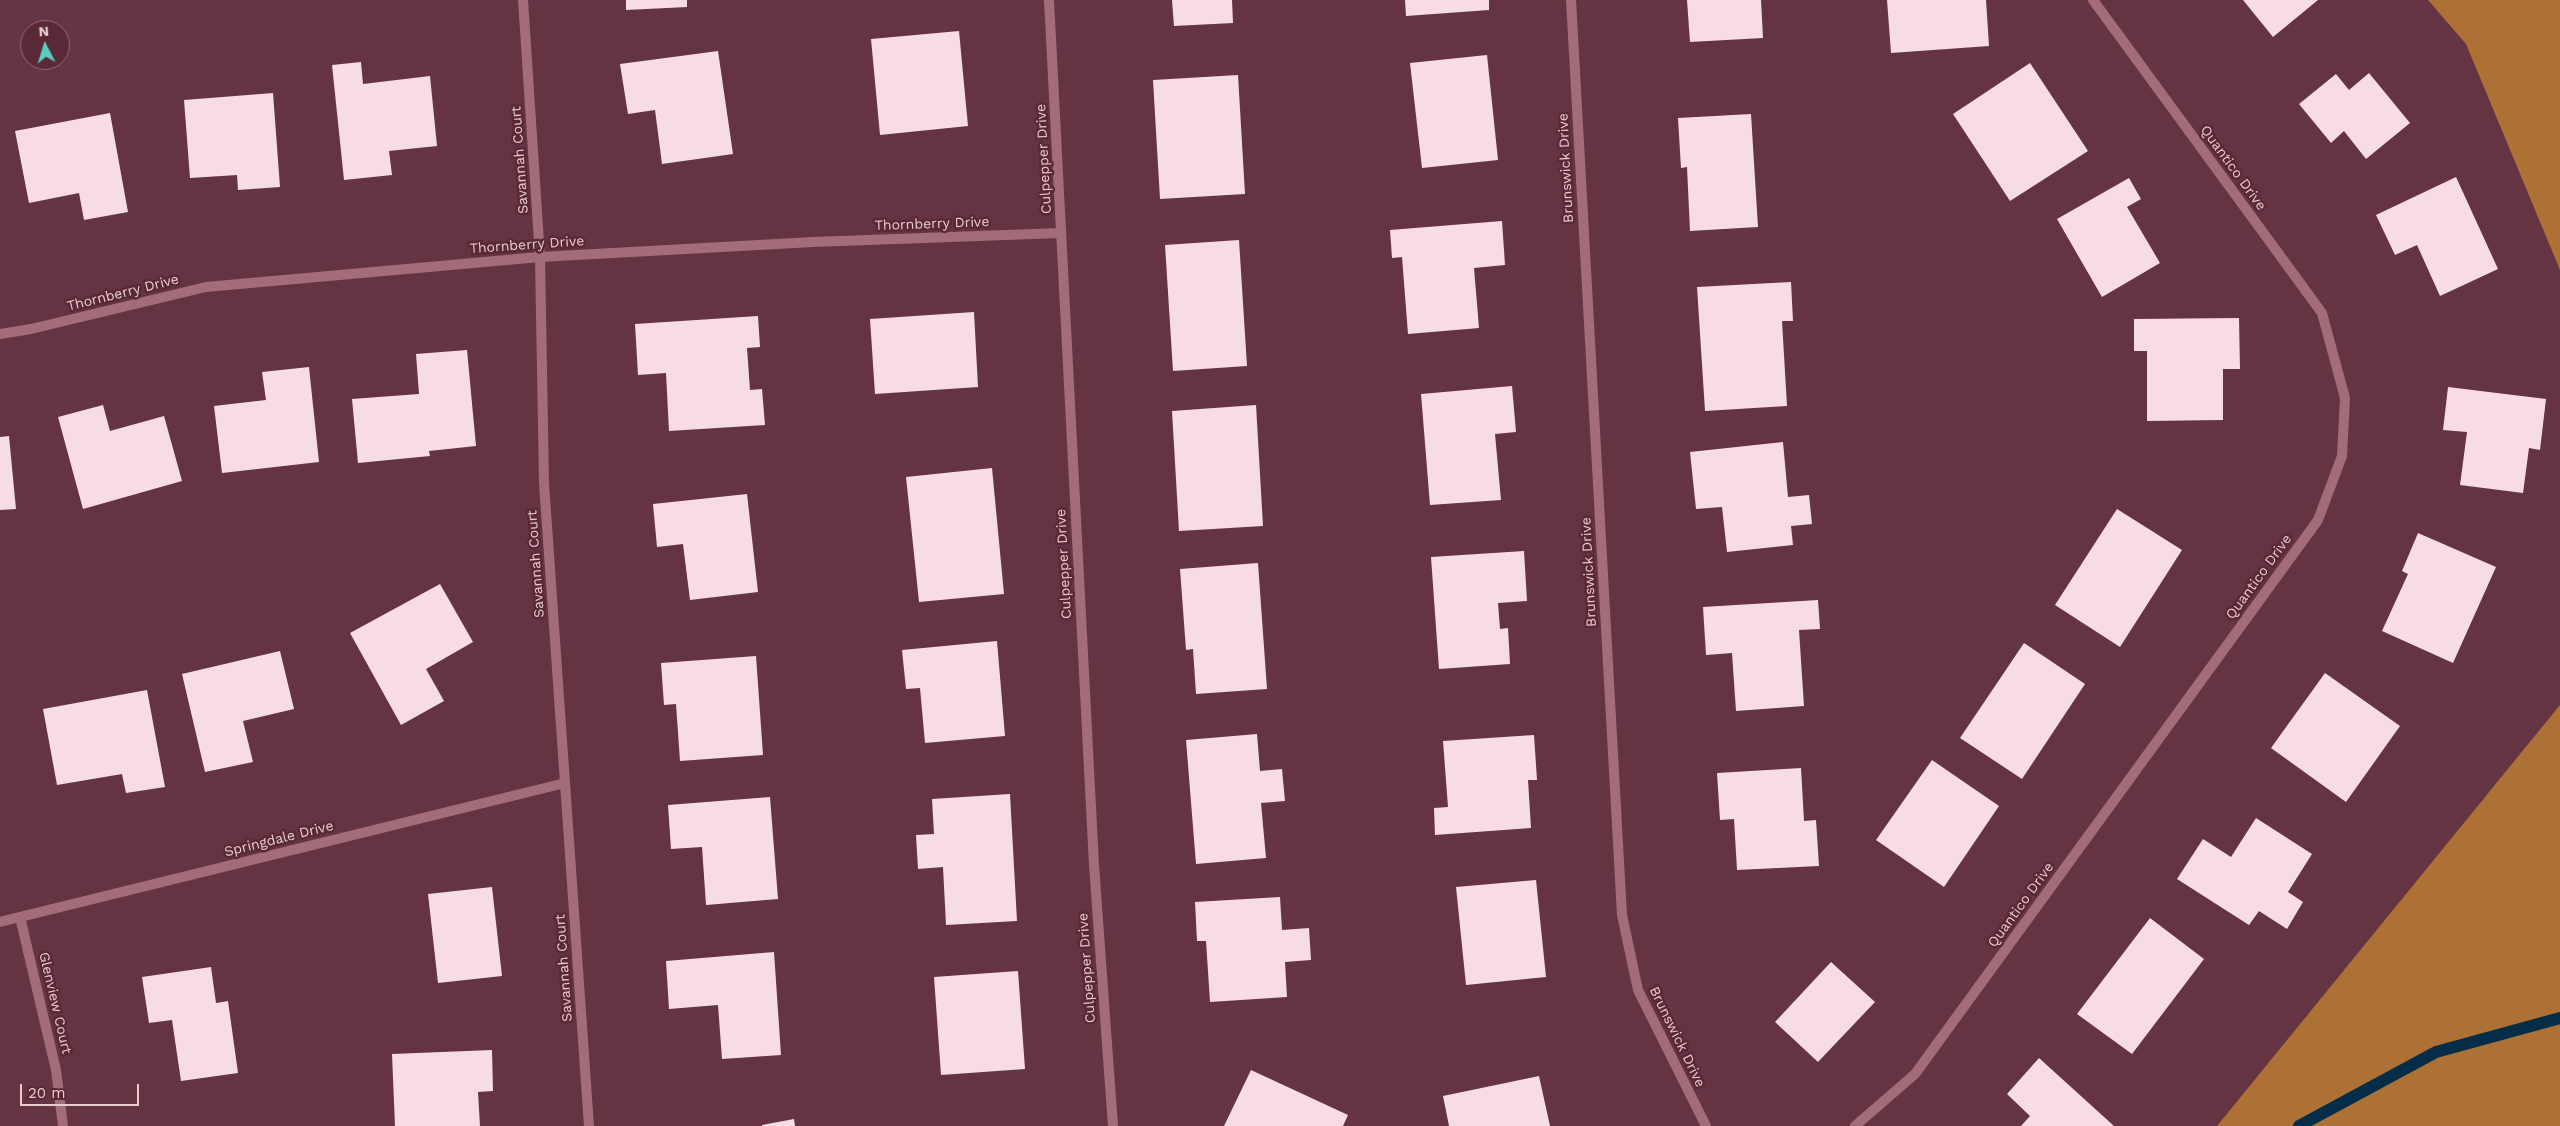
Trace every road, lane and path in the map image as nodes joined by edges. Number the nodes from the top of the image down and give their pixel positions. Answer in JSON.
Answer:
{"nodes":[{"id":1,"x":523,"y":0,"type":"edge"},
{"id":2,"x":1049,"y":0,"type":"edge"},
{"id":3,"x":1571,"y":0,"type":"edge"},
{"id":4,"x":2092,"y":0,"type":"edge"},
{"id":5,"x":1061,"y":233,"type":"junction"},
{"id":6,"x":540,"y":257,"type":"junction"},
{"id":7,"x":0,"y":334,"type":"edge"},
{"id":8,"x":565,"y":783,"type":"junction"},
{"id":9,"x":20,"y":917,"type":"junction"},
{"id":10,"x":0,"y":922,"type":"edge"},
{"id":11,"x":64,"y":1126,"type":"edge"},
{"id":12,"x":589,"y":1126,"type":"edge"},
{"id":13,"x":1112,"y":1126,"type":"edge"},
{"id":14,"x":1706,"y":1126,"type":"edge"},
{"id":15,"x":1855,"y":1126,"type":"edge"}],
"edges":[{"from":1,"to":6,"type":"street","name":"Savannah Court"},
{"from":2,"to":5,"type":"street","name":"Culpepper Drive"},
{"from":3,"to":14,"type":"street","name":"Brunswick Drive"},
{"from":4,"to":15,"type":"street","name":"Quantico Drive"},
{"from":5,"to":6,"type":"street","name":"Thornberry Drive"},
{"from":5,"to":13,"type":"street","name":"Culpepper Drive"},
{"from":6,"to":7,"type":"street","name":"Thornberry Drive"},
{"from":6,"to":8,"type":"street","name":"Savannah Court"},
{"from":8,"to":9,"type":"street","name":"Springdale Drive"},
{"from":8,"to":12,"type":"street","name":"Savannah Court"},
{"from":9,"to":10,"type":"street","name":"Springdale Drive"},
{"from":9,"to":11,"type":"street","name":"Glenview Court"}]}
